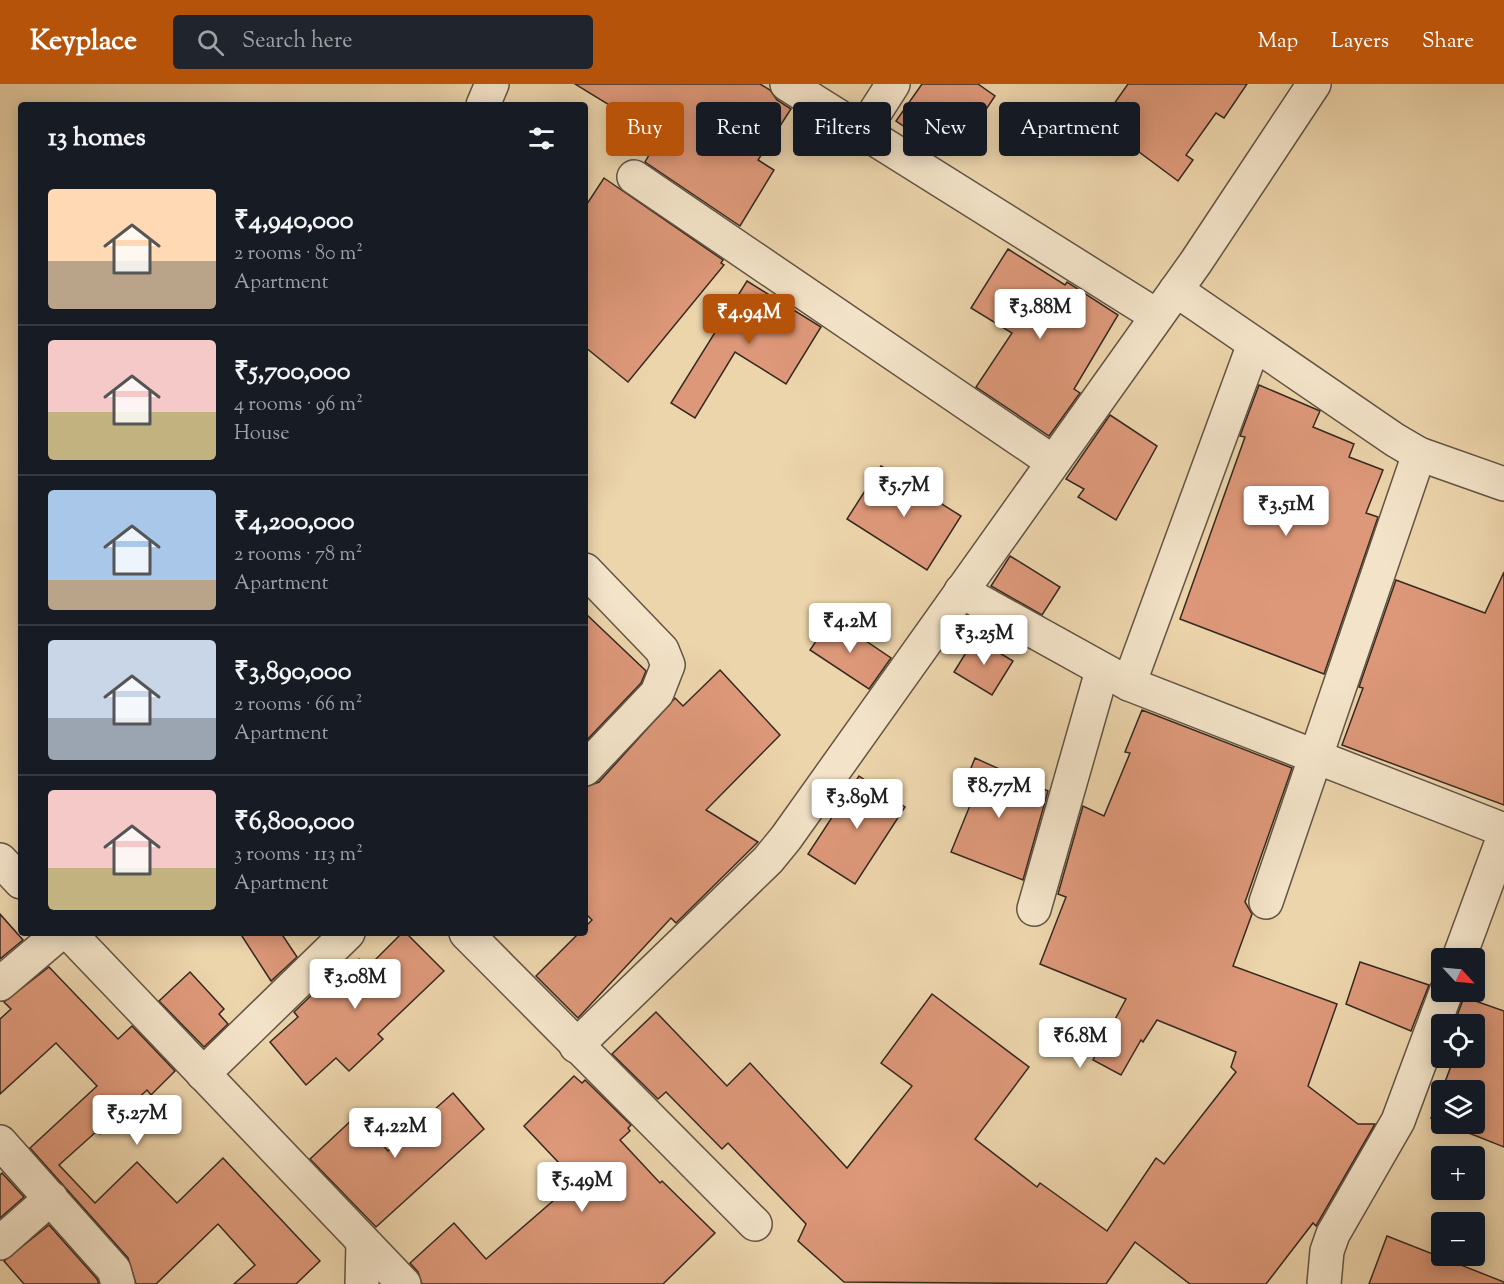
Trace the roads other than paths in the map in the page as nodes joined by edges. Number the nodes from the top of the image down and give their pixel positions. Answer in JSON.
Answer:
{"nodes":[{"id":1,"x":492,"y":84,"type":"edge"},
{"id":2,"x":788,"y":84,"type":"edge"},
{"id":3,"x":893,"y":84,"type":"edge"},
{"id":4,"x":1314,"y":84,"type":"edge"},
{"id":5,"x":484,"y":102,"type":"edge"},
{"id":6,"x":817,"y":102,"type":"edge"},
{"id":7,"x":882,"y":102,"type":"edge"},
{"id":8,"x":891,"y":149,"type":"edge"},
{"id":9,"x":634,"y":177,"type":"dead end"},
{"id":10,"x":1176,"y":290,"type":"junction"},
{"id":11,"x":1157,"y":316,"type":"junction"},
{"id":12,"x":1254,"y":344,"type":"junction"},
{"id":13,"x":1419,"y":454,"type":"junction"},
{"id":14,"x":1053,"y":462,"type":"junction"},
{"id":15,"x":1504,"y":484,"type":"edge"},
{"id":16,"x":588,"y":573,"type":"edge"},
{"id":17,"x":961,"y":591,"type":"junction"},
{"id":18,"x":1116,"y":678,"type":"junction"},
{"id":19,"x":1314,"y":757,"type":"junction"},
{"id":20,"x":588,"y":767,"type":"edge"},
{"id":21,"x":1504,"y":830,"type":"edge"},
{"id":22,"x":1504,"y":836,"type":"edge"},
{"id":23,"x":0,"y":860,"type":"edge"},
{"id":24,"x":18,"y":879,"type":"edge"},
{"id":25,"x":1266,"y":902,"type":"dead end"},
{"id":26,"x":1034,"y":909,"type":"dead end"},
{"id":27,"x":56,"y":936,"type":"edge"},
{"id":28,"x":72,"y":936,"type":"edge"},
{"id":29,"x":345,"y":936,"type":"edge"},
{"id":30,"x":469,"y":936,"type":"edge"},
{"id":31,"x":1462,"y":948,"type":"edge"},
{"id":32,"x":0,"y":984,"type":"edge"},
{"id":33,"x":1442,"y":1002,"type":"edge"},
{"id":34,"x":576,"y":1046,"type":"junction"},
{"id":35,"x":203,"y":1074,"type":"junction"},
{"id":36,"x":0,"y":1142,"type":"edge"},
{"id":37,"x":51,"y":1198,"type":"junction"},
{"id":38,"x":755,"y":1224,"type":"dead end"},
{"id":39,"x":363,"y":1242,"type":"junction"},
{"id":40,"x":0,"y":1243,"type":"edge"},
{"id":41,"x":1331,"y":1278,"type":"edge"},
{"id":42,"x":118,"y":1284,"type":"edge"},
{"id":43,"x":362,"y":1284,"type":"edge"},
{"id":44,"x":404,"y":1284,"type":"edge"}],
"edges":[{"from":1,"to":5,"type":"street"},
{"from":2,"to":6,"type":"street"},
{"from":3,"to":7,"type":"street"},
{"from":4,"to":10,"type":"street"},
{"from":8,"to":11,"type":"street"},
{"from":9,"to":14,"type":"street"},
{"from":10,"to":11,"type":"street"},
{"from":10,"to":12,"type":"street"},
{"from":11,"to":14,"type":"street"},
{"from":12,"to":13,"type":"street"},
{"from":12,"to":18,"type":"street"},
{"from":13,"to":15,"type":"street"},
{"from":13,"to":19,"type":"street"},
{"from":14,"to":17,"type":"street"},
{"from":16,"to":20,"type":"street"},
{"from":17,"to":18,"type":"street"},
{"from":17,"to":34,"type":"street"},
{"from":18,"to":19,"type":"street"},
{"from":18,"to":26,"type":"street"},
{"from":19,"to":21,"type":"street"},
{"from":19,"to":25,"type":"street"},
{"from":22,"to":31,"type":"street"},
{"from":23,"to":24,"type":"street"},
{"from":27,"to":32,"type":"street"},
{"from":28,"to":35,"type":"street"},
{"from":29,"to":35,"type":"street"},
{"from":30,"to":34,"type":"street"},
{"from":33,"to":41,"type":"street"},
{"from":34,"to":38,"type":"street"},
{"from":35,"to":39,"type":"street"},
{"from":36,"to":37,"type":"street"},
{"from":37,"to":40,"type":"street"},
{"from":37,"to":42,"type":"street"},
{"from":39,"to":43,"type":"street"},
{"from":39,"to":44,"type":"street"}]}
